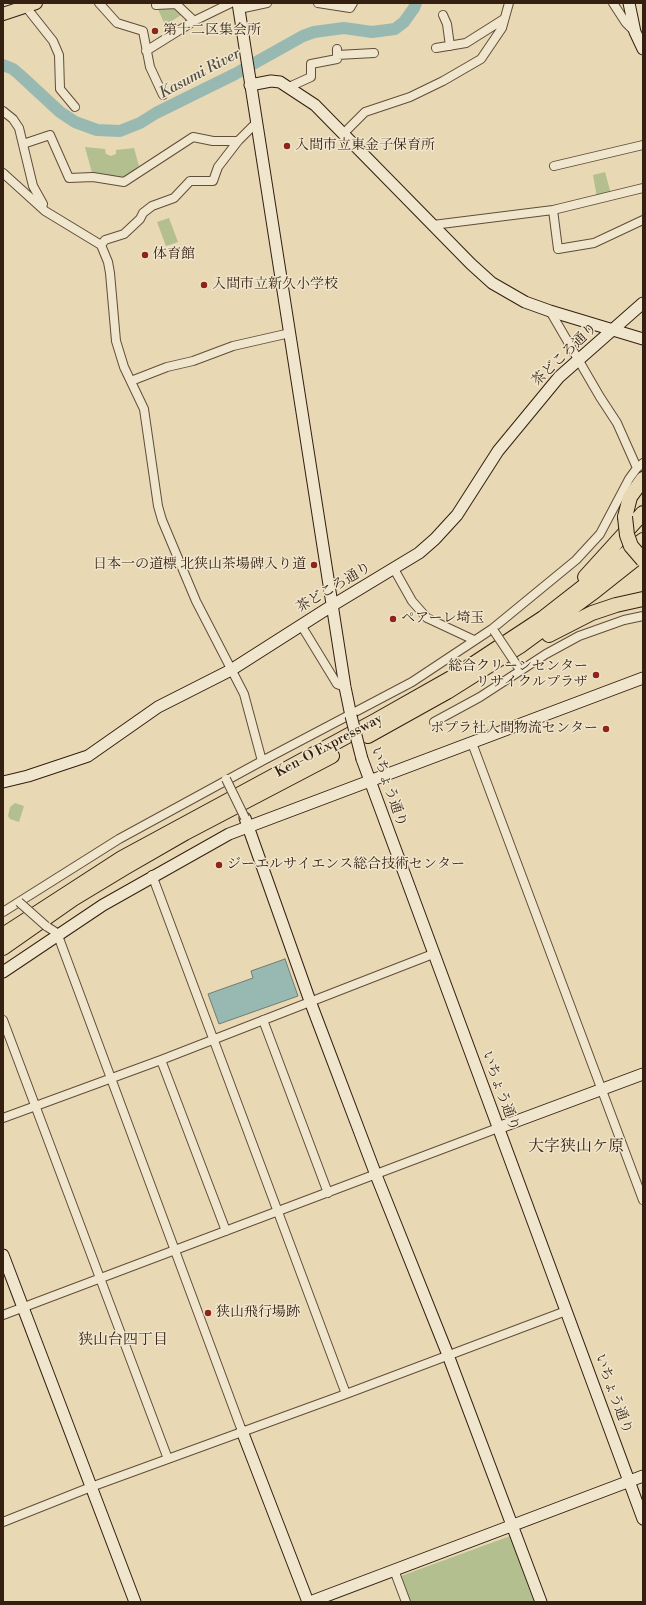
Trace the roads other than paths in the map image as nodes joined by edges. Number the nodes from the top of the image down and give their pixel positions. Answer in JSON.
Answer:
{"nodes":[{"id":1,"x":99,"y":3,"type":"edge"},
{"id":2,"x":267,"y":3,"type":"edge"},
{"id":3,"x":318,"y":3,"type":"edge"},
{"id":4,"x":353,"y":3,"type":"edge"},
{"id":5,"x":509,"y":3,"type":"edge"},
{"id":6,"x":613,"y":3,"type":"edge"},
{"id":7,"x":629,"y":3,"type":"edge"},
{"id":8,"x":156,"y":5,"type":"dead end"},
{"id":9,"x":236,"y":5,"type":"edge"},
{"id":10,"x":25,"y":6,"type":"edge"},
{"id":11,"x":3,"y":14,"type":"edge"},
{"id":12,"x":443,"y":15,"type":"dead end"},
{"id":13,"x":504,"y":19,"type":"junction"},
{"id":14,"x":194,"y":21,"type":"junction"},
{"id":15,"x":635,"y":32,"type":"junction"},
{"id":16,"x":450,"y":46,"type":"junction"},
{"id":17,"x":436,"y":48,"type":"dead end"},
{"id":18,"x":643,"y":49,"type":"edge"},
{"id":19,"x":146,"y":51,"type":"junction"},
{"id":20,"x":374,"y":53,"type":"dead end"},
{"id":21,"x":250,"y":82,"type":"junction"},
{"id":22,"x":289,"y":87,"type":"junction"},
{"id":23,"x":163,"y":95,"type":"dead end"},
{"id":24,"x":75,"y":106,"type":"dead end"},
{"id":25,"x":3,"y":111,"type":"edge"},
{"id":26,"x":256,"y":123,"type":"junction"},
{"id":27,"x":344,"y":133,"type":"junction"},
{"id":28,"x":238,"y":141,"type":"junction"},
{"id":29,"x":23,"y":144,"type":"junction"},
{"id":30,"x":643,"y":146,"type":"edge"},
{"id":31,"x":554,"y":166,"type":"dead end"},
{"id":32,"x":3,"y":173,"type":"edge"},
{"id":33,"x":643,"y":188,"type":"edge"},
{"id":34,"x":42,"y":208,"type":"junction"},
{"id":35,"x":552,"y":210,"type":"junction"},
{"id":36,"x":643,"y":220,"type":"edge"},
{"id":37,"x":433,"y":225,"type":"junction"},
{"id":38,"x":101,"y":246,"type":"junction"},
{"id":39,"x":643,"y":303,"type":"edge"},
{"id":40,"x":550,"y":311,"type":"junction"},
{"id":41,"x":612,"y":330,"type":"junction"},
{"id":42,"x":290,"y":333,"type":"junction"},
{"id":43,"x":643,"y":339,"type":"edge"},
{"id":44,"x":578,"y":359,"type":"junction"},
{"id":45,"x":130,"y":381,"type":"junction"},
{"id":46,"x":641,"y":470,"type":"edge"},
{"id":47,"x":643,"y":513,"type":"edge"},
{"id":48,"x":643,"y":540,"type":"edge"},
{"id":49,"x":643,"y":553,"type":"edge"},
{"id":50,"x":643,"y":560,"type":"edge"},
{"id":51,"x":394,"y":569,"type":"junction"},
{"id":52,"x":643,"y":599,"type":"edge"},
{"id":53,"x":333,"y":605,"type":"junction"},
{"id":54,"x":643,"y":616,"type":"edge"},
{"id":55,"x":301,"y":625,"type":"junction"},
{"id":56,"x":493,"y":630,"type":"junction"},
{"id":57,"x":474,"y":640,"type":"junction"},
{"id":58,"x":519,"y":669,"type":"junction"},
{"id":59,"x":231,"y":670,"type":"junction"},
{"id":60,"x":458,"y":674,"type":"junction"},
{"id":61,"x":643,"y":678,"type":"edge"},
{"id":62,"x":345,"y":688,"type":"junction"},
{"id":63,"x":447,"y":692,"type":"junction"},
{"id":64,"x":351,"y":716,"type":"junction"},
{"id":65,"x":434,"y":722,"type":"dead end"},
{"id":66,"x":472,"y":743,"type":"junction"},
{"id":67,"x":262,"y":761,"type":"junction"},
{"id":68,"x":226,"y":779,"type":"junction"},
{"id":69,"x":368,"y":780,"type":"junction"},
{"id":70,"x":3,"y":782,"type":"edge"},
{"id":71,"x":246,"y":822,"type":"junction"},
{"id":72,"x":152,"y":876,"type":"junction"},
{"id":73,"x":19,"y":902,"type":"junction"},
{"id":74,"x":3,"y":912,"type":"edge"},
{"id":75,"x":57,"y":933,"type":"junction"},
{"id":76,"x":3,"y":935,"type":"edge"},
{"id":77,"x":3,"y":948,"type":"edge"},
{"id":78,"x":433,"y":954,"type":"junction"},
{"id":79,"x":3,"y":972,"type":"edge"},
{"id":80,"x":310,"y":1002,"type":"junction"},
{"id":81,"x":3,"y":1020,"type":"edge"},
{"id":82,"x":263,"y":1020,"type":"junction"},
{"id":83,"x":212,"y":1039,"type":"junction"},
{"id":84,"x":160,"y":1060,"type":"junction"},
{"id":85,"x":643,"y":1074,"type":"edge"},
{"id":86,"x":110,"y":1078,"type":"junction"},
{"id":87,"x":602,"y":1090,"type":"junction"},
{"id":88,"x":34,"y":1106,"type":"junction"},
{"id":89,"x":3,"y":1118,"type":"edge"},
{"id":90,"x":498,"y":1128,"type":"junction"},
{"id":91,"x":376,"y":1175,"type":"junction"},
{"id":92,"x":328,"y":1193,"type":"junction"},
{"id":93,"x":643,"y":1200,"type":"edge"},
{"id":94,"x":277,"y":1212,"type":"junction"},
{"id":95,"x":226,"y":1231,"type":"junction"},
{"id":96,"x":176,"y":1250,"type":"junction"},
{"id":97,"x":3,"y":1254,"type":"edge"},
{"id":98,"x":99,"y":1278,"type":"junction"},
{"id":99,"x":23,"y":1307,"type":"junction"},
{"id":100,"x":566,"y":1311,"type":"junction"},
{"id":101,"x":3,"y":1315,"type":"edge"},
{"id":102,"x":448,"y":1355,"type":"junction"},
{"id":103,"x":346,"y":1394,"type":"junction"},
{"id":104,"x":242,"y":1431,"type":"junction"},
{"id":105,"x":168,"y":1459,"type":"junction"},
{"id":106,"x":643,"y":1476,"type":"edge"},
{"id":107,"x":629,"y":1481,"type":"junction"},
{"id":108,"x":91,"y":1487,"type":"junction"},
{"id":109,"x":643,"y":1519,"type":"edge"},
{"id":110,"x":3,"y":1522,"type":"edge"},
{"id":111,"x":512,"y":1526,"type":"junction"},
{"id":112,"x":394,"y":1570,"type":"junction"},
{"id":113,"x":135,"y":1602,"type":"edge"},
{"id":114,"x":309,"y":1602,"type":"edge"},
{"id":115,"x":406,"y":1602,"type":"edge"},
{"id":116,"x":541,"y":1602,"type":"edge"}],
"edges":[{"from":1,"to":19,"type":"street"},
{"from":2,"to":9,"type":"street"},
{"from":3,"to":4,"type":"street"},
{"from":5,"to":13,"type":"street"},
{"from":6,"to":15,"type":"street"},
{"from":7,"to":15,"type":"street"},
{"from":8,"to":14,"type":"street"},
{"from":9,"to":14,"type":"street"},
{"from":9,"to":21,"type":"street","name":"いちょう通り"},
{"from":10,"to":11,"type":"main road"},
{"from":10,"to":24,"type":"street"},
{"from":12,"to":16,"type":"street"},
{"from":13,"to":16,"type":"street"},
{"from":13,"to":27,"type":"street"},
{"from":14,"to":19,"type":"street"},
{"from":15,"to":18,"type":"street"},
{"from":16,"to":17,"type":"street"},
{"from":19,"to":23,"type":"street"},
{"from":20,"to":22,"type":"street"},
{"from":21,"to":22,"type":"street"},
{"from":21,"to":26,"type":"street","name":"いちょう通り"},
{"from":22,"to":27,"type":"street"},
{"from":25,"to":29,"type":"street"},
{"from":26,"to":28,"type":"street"},
{"from":26,"to":42,"type":"street","name":"いちょう通り"},
{"from":27,"to":37,"type":"street"},
{"from":28,"to":29,"type":"street"},
{"from":28,"to":38,"type":"street"},
{"from":29,"to":34,"type":"street"},
{"from":30,"to":31,"type":"street"},
{"from":32,"to":34,"type":"street"},
{"from":33,"to":35,"type":"street"},
{"from":34,"to":38,"type":"street"},
{"from":35,"to":36,"type":"street"},
{"from":35,"to":37,"type":"street"},
{"from":37,"to":40,"type":"street"},
{"from":38,"to":45,"type":"street"},
{"from":39,"to":41,"type":"street","name":"茶どころ通り"},
{"from":40,"to":41,"type":"street"},
{"from":40,"to":44,"type":"street"},
{"from":41,"to":43,"type":"street"},
{"from":41,"to":44,"type":"street","name":"茶どころ通り"},
{"from":42,"to":45,"type":"street"},
{"from":42,"to":53,"type":"street","name":"いちょう通り"},
{"from":44,"to":46,"type":"street"},
{"from":44,"to":51,"type":"street","name":"茶どころ通り"},
{"from":45,"to":59,"type":"street"},
{"from":46,"to":50,"type":"highway","bridge":true},
{"from":46,"to":56,"type":"street"},
{"from":47,"to":60,"type":"highway"},
{"from":48,"to":60,"type":"highway","name":"Ken-O Expressway"},
{"from":49,"to":63,"type":"highway","name":"Ken-O Expressway"},
{"from":51,"to":53,"type":"street","name":"茶どころ通り"},
{"from":51,"to":57,"type":"street"},
{"from":52,"to":63,"type":"highway"},
{"from":53,"to":55,"type":"street","name":"茶どころ通り"},
{"from":53,"to":62,"type":"street","name":"いちょう通り"},
{"from":54,"to":58,"type":"street"},
{"from":55,"to":59,"type":"street","name":"茶どころ通り"},
{"from":55,"to":62,"type":"street"},
{"from":56,"to":57,"type":"street"},
{"from":56,"to":58,"type":"street","bridge":true},
{"from":57,"to":64,"type":"street"},
{"from":58,"to":65,"type":"street"},
{"from":59,"to":67,"type":"street"},
{"from":59,"to":70,"type":"street","name":"茶どころ通り"},
{"from":60,"to":76,"type":"highway","name":"Ken-O Expressway"},
{"from":61,"to":66,"type":"street"},
{"from":62,"to":64,"type":"street","name":"いちょう通り"},
{"from":63,"to":77,"type":"highway","name":"Ken-O Expressway"},
{"from":64,"to":67,"type":"street"},
{"from":64,"to":69,"type":"street","name":"いちょう通り","bridge":true},
{"from":66,"to":69,"type":"street"},
{"from":66,"to":87,"type":"street"},
{"from":67,"to":68,"type":"street"},
{"from":68,"to":71,"type":"street","bridge":true},
{"from":68,"to":73,"type":"street"},
{"from":69,"to":71,"type":"street"},
{"from":69,"to":78,"type":"street","name":"いちょう通り"},
{"from":71,"to":72,"type":"street"},
{"from":71,"to":80,"type":"street"},
{"from":72,"to":75,"type":"street"},
{"from":72,"to":83,"type":"street"},
{"from":73,"to":74,"type":"street"},
{"from":73,"to":75,"type":"street","bridge":true},
{"from":75,"to":79,"type":"street"},
{"from":75,"to":86,"type":"street"},
{"from":78,"to":80,"type":"street"},
{"from":78,"to":90,"type":"street","name":"いちょう通り"},
{"from":80,"to":82,"type":"street"},
{"from":80,"to":91,"type":"street"},
{"from":81,"to":88,"type":"street"},
{"from":82,"to":83,"type":"street"},
{"from":82,"to":92,"type":"street"},
{"from":83,"to":84,"type":"street"},
{"from":83,"to":94,"type":"street"},
{"from":84,"to":86,"type":"street"},
{"from":84,"to":95,"type":"street"},
{"from":85,"to":87,"type":"street"},
{"from":86,"to":88,"type":"street"},
{"from":86,"to":96,"type":"street"},
{"from":87,"to":90,"type":"street"},
{"from":87,"to":93,"type":"street"},
{"from":88,"to":89,"type":"street"},
{"from":88,"to":98,"type":"street"},
{"from":90,"to":91,"type":"street"},
{"from":90,"to":100,"type":"street","name":"いちょう通り"},
{"from":91,"to":92,"type":"street"},
{"from":91,"to":102,"type":"street"},
{"from":92,"to":94,"type":"street"},
{"from":94,"to":95,"type":"street"},
{"from":94,"to":103,"type":"street"},
{"from":95,"to":96,"type":"street"},
{"from":96,"to":98,"type":"street"},
{"from":96,"to":104,"type":"street"},
{"from":97,"to":99,"type":"street"},
{"from":98,"to":99,"type":"street"},
{"from":98,"to":105,"type":"street"},
{"from":99,"to":101,"type":"street"},
{"from":99,"to":108,"type":"street"},
{"from":100,"to":102,"type":"street"},
{"from":100,"to":107,"type":"street","name":"いちょう通り"},
{"from":102,"to":103,"type":"street"},
{"from":102,"to":111,"type":"street"},
{"from":103,"to":104,"type":"street"},
{"from":104,"to":105,"type":"street"},
{"from":104,"to":114,"type":"street"},
{"from":105,"to":108,"type":"street"},
{"from":106,"to":107,"type":"street"},
{"from":107,"to":109,"type":"street","name":"いちょう通り"},
{"from":107,"to":111,"type":"street"},
{"from":108,"to":110,"type":"street"},
{"from":108,"to":113,"type":"street"},
{"from":111,"to":112,"type":"street"},
{"from":111,"to":116,"type":"street"},
{"from":112,"to":114,"type":"street"},
{"from":112,"to":115,"type":"street"}]}
